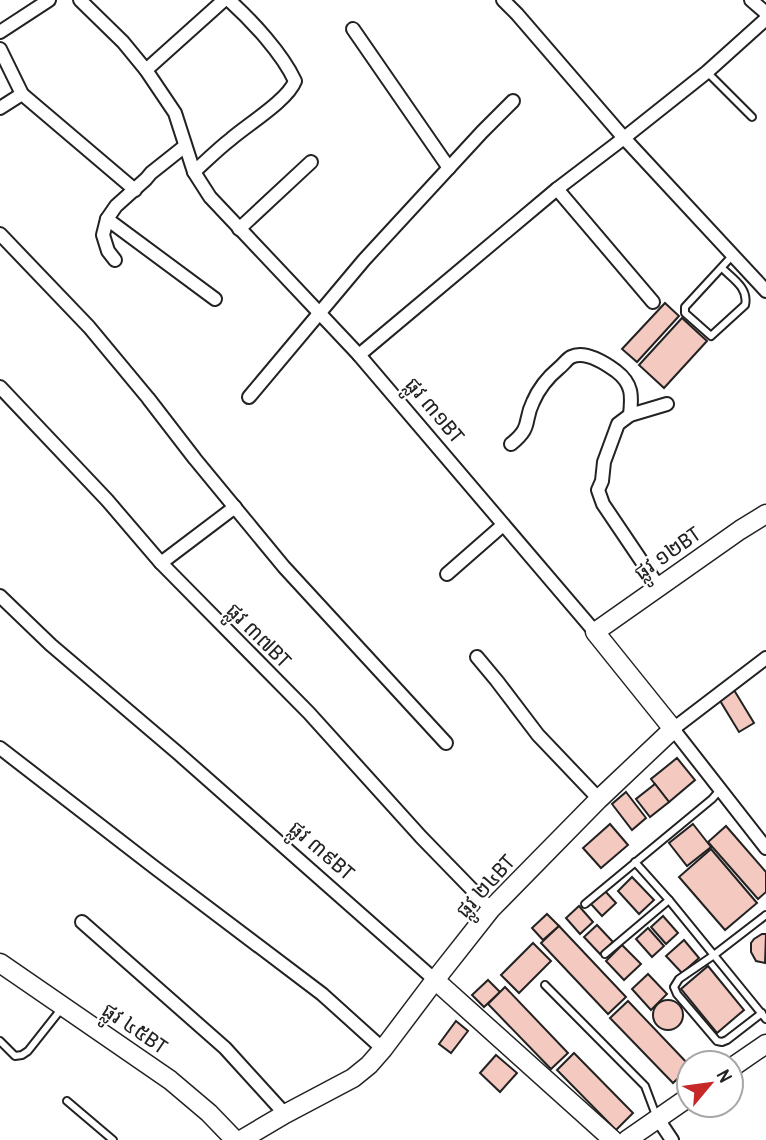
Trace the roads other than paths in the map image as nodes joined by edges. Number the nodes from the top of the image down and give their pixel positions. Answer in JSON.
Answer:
{"nodes":[{"id":1,"x":49,"y":0,"type":"edge"},
{"id":2,"x":80,"y":0,"type":"edge"},
{"id":3,"x":226,"y":0,"type":"edge"},
{"id":4,"x":503,"y":0,"type":"edge"},
{"id":5,"x":751,"y":0,"type":"edge"},
{"id":6,"x":766,"y":13,"type":"edge"},
{"id":7,"x":766,"y":19,"type":"edge"},
{"id":8,"x":353,"y":29,"type":"dead end"},
{"id":9,"x":0,"y":32,"type":"edge"},
{"id":10,"x":0,"y":49,"type":"edge"},
{"id":11,"x":146,"y":70,"type":"junction"},
{"id":12,"x":707,"y":72,"type":"junction"},
{"id":13,"x":22,"y":94,"type":"junction"},
{"id":14,"x":513,"y":101,"type":"dead end"},
{"id":15,"x":0,"y":108,"type":"edge"},
{"id":16,"x":752,"y":117,"type":"dead end"},
{"id":17,"x":624,"y":138,"type":"junction"},
{"id":18,"x":185,"y":146,"type":"junction"},
{"id":19,"x":311,"y":162,"type":"dead end"},
{"id":20,"x":449,"y":168,"type":"junction"},
{"id":21,"x":194,"y":172,"type":"junction"},
{"id":22,"x":557,"y":189,"type":"junction"},
{"id":23,"x":135,"y":190,"type":"junction"},
{"id":24,"x":107,"y":219,"type":"junction"},
{"id":25,"x":239,"y":229,"type":"junction"},
{"id":26,"x":0,"y":234,"type":"edge"},
{"id":27,"x":732,"y":256,"type":"junction"},
{"id":28,"x":115,"y":260,"type":"dead end"},
{"id":29,"x":722,"y":268,"type":"junction"},
{"id":30,"x":766,"y":292,"type":"edge"},
{"id":31,"x":215,"y":299,"type":"dead end"},
{"id":32,"x":653,"y":302,"type":"dead end"},
{"id":33,"x":319,"y":314,"type":"junction"},
{"id":34,"x":359,"y":355,"type":"junction"},
{"id":35,"x":0,"y":387,"type":"edge"},
{"id":36,"x":249,"y":397,"type":"dead end"},
{"id":37,"x":667,"y":404,"type":"dead end"},
{"id":38,"x":630,"y":415,"type":"junction"},
{"id":39,"x":511,"y":444,"type":"dead end"},
{"id":40,"x":235,"y":507,"type":"junction"},
{"id":41,"x":766,"y":514,"type":"edge"},
{"id":42,"x":503,"y":525,"type":"junction"},
{"id":43,"x":161,"y":564,"type":"junction"},
{"id":44,"x":447,"y":574,"type":"dead end"},
{"id":45,"x":659,"y":587,"type":"junction"},
{"id":46,"x":0,"y":596,"type":"edge"},
{"id":47,"x":595,"y":632,"type":"junction"},
{"id":48,"x":477,"y":657,"type":"dead end"},
{"id":49,"x":766,"y":657,"type":"edge"},
{"id":50,"x":673,"y":729,"type":"junction"},
{"id":51,"x":446,"y":743,"type":"dead end"},
{"id":52,"x":0,"y":748,"type":"edge"},
{"id":53,"x":720,"y":790,"type":"junction"},
{"id":54,"x":599,"y":799,"type":"junction"},
{"id":55,"x":766,"y":848,"type":"edge"},
{"id":56,"x":635,"y":862,"type":"junction"},
{"id":57,"x":669,"y":900,"type":"junction"},
{"id":58,"x":585,"y":904,"type":"dead end"},
{"id":59,"x":491,"y":909,"type":"junction"},
{"id":60,"x":766,"y":915,"type":"edge"},
{"id":61,"x":82,"y":922,"type":"dead end"},
{"id":62,"x":605,"y":954,"type":"dead end"},
{"id":63,"x":714,"y":955,"type":"junction"},
{"id":64,"x":0,"y":963,"type":"edge"},
{"id":65,"x":435,"y":979,"type":"junction"},
{"id":66,"x":545,"y":985,"type":"dead end"},
{"id":67,"x":63,"y":1006,"type":"junction"},
{"id":68,"x":764,"y":1016,"type":"edge"},
{"id":69,"x":0,"y":1041,"type":"edge"},
{"id":70,"x":766,"y":1044,"type":"edge"},
{"id":71,"x":383,"y":1049,"type":"junction"},
{"id":72,"x":745,"y":1058,"type":"edge"},
{"id":73,"x":67,"y":1101,"type":"dead end"},
{"id":74,"x":675,"y":1107,"type":"edge"},
{"id":75,"x":285,"y":1114,"type":"junction"},
{"id":76,"x":658,"y":1119,"type":"junction"},
{"id":77,"x":113,"y":1140,"type":"edge"},
{"id":78,"x":238,"y":1140,"type":"edge"},
{"id":79,"x":613,"y":1140,"type":"edge"},
{"id":80,"x":627,"y":1140,"type":"edge"},
{"id":81,"x":672,"y":1140,"type":"edge"}],
"edges":[{"from":1,"to":9,"type":"street"},
{"from":2,"to":11,"type":"street","name":"ផ្លូវ ៣១BT"},
{"from":3,"to":11,"type":"street"},
{"from":3,"to":21,"type":"street"},
{"from":4,"to":17,"type":"street"},
{"from":5,"to":6,"type":"street"},
{"from":7,"to":12,"type":"street"},
{"from":8,"to":20,"type":"street"},
{"from":10,"to":13,"type":"street"},
{"from":11,"to":18,"type":"street","name":"ផ្លូវ ៣១BT"},
{"from":12,"to":16,"type":"lane"},
{"from":12,"to":17,"type":"street"},
{"from":13,"to":15,"type":"street"},
{"from":13,"to":23,"type":"street"},
{"from":14,"to":20,"type":"street"},
{"from":17,"to":22,"type":"street"},
{"from":17,"to":27,"type":"street"},
{"from":18,"to":21,"type":"street","name":"ផ្លូវ ៣១BT"},
{"from":18,"to":23,"type":"street"},
{"from":19,"to":25,"type":"street"},
{"from":20,"to":33,"type":"street"},
{"from":21,"to":25,"type":"street","name":"ផ្លូវ ៣១BT"},
{"from":22,"to":32,"type":"street"},
{"from":22,"to":34,"type":"street"},
{"from":23,"to":24,"type":"street"},
{"from":24,"to":28,"type":"street"},
{"from":24,"to":31,"type":"street"},
{"from":25,"to":33,"type":"street","name":"ផ្លូវ ៣១BT"},
{"from":26,"to":40,"type":"street"},
{"from":27,"to":29,"type":"lane"},
{"from":27,"to":30,"type":"street"},
{"from":29,"to":29,"type":"lane"},
{"from":33,"to":34,"type":"street","name":"ផ្លូវ ៣១BT"},
{"from":33,"to":36,"type":"street"},
{"from":34,"to":42,"type":"street","name":"ផ្លូវ ៣១BT"},
{"from":35,"to":43,"type":"street","name":"ផ្លូវ ៣៧BT"},
{"from":37,"to":38,"type":"street"},
{"from":38,"to":39,"type":"street"},
{"from":38,"to":45,"type":"street"},
{"from":40,"to":43,"type":"street"},
{"from":40,"to":51,"type":"street"},
{"from":41,"to":45,"type":"street","name":"ផ្លូវ ១២BT"},
{"from":42,"to":44,"type":"street"},
{"from":42,"to":47,"type":"street","name":"ផ្លូវ ៣១BT"},
{"from":43,"to":59,"type":"street","name":"ផ្លូវ ៣៧BT"},
{"from":45,"to":47,"type":"street","name":"ផ្លូវ ១២BT"},
{"from":46,"to":65,"type":"street","name":"ផ្លូវ ៣៩BT"},
{"from":47,"to":50,"type":"street","name":"ផ្លូវ ៣១BT"},
{"from":48,"to":54,"type":"street"},
{"from":49,"to":50,"type":"street","name":"ផ្លូវ ២៤BT"},
{"from":50,"to":53,"type":"street","name":"ផ្លូវ ៣១BT"},
{"from":50,"to":54,"type":"street","name":"ផ្លូវ ២៤BT"},
{"from":52,"to":71,"type":"street"},
{"from":53,"to":55,"type":"street","name":"ផ្លូវ ៣១BT"},
{"from":53,"to":56,"type":"lane"},
{"from":54,"to":59,"type":"street","name":"ផ្លូវ ២៤BT"},
{"from":56,"to":57,"type":"lane"},
{"from":56,"to":58,"type":"lane"},
{"from":57,"to":62,"type":"lane"},
{"from":57,"to":63,"type":"lane"},
{"from":59,"to":65,"type":"street","name":"ផ្លូវ ២៤BT"},
{"from":60,"to":63,"type":"lane"},
{"from":61,"to":75,"type":"street"},
{"from":63,"to":68,"type":"lane"},
{"from":63,"to":68,"type":"lane"},
{"from":64,"to":67,"type":"street","name":"ផ្លូវ ៤៥BT"},
{"from":65,"to":71,"type":"street","name":"ផ្លូវ ២៤BT"},
{"from":65,"to":79,"type":"street","name":"ផ្លូវ ៣៩BT"},
{"from":66,"to":76,"type":"lane"},
{"from":67,"to":69,"type":"lane"},
{"from":67,"to":78,"type":"street","name":"ផ្លូវ ៤៥BT"},
{"from":70,"to":72,"type":"street"},
{"from":71,"to":75,"type":"street","name":"ផ្លូវ ២៤BT"},
{"from":73,"to":77,"type":"lane"},
{"from":74,"to":76,"type":"street"},
{"from":75,"to":78,"type":"street","name":"ផ្លូវ ២៤BT"},
{"from":76,"to":80,"type":"street"},
{"from":76,"to":81,"type":"street"}]}
